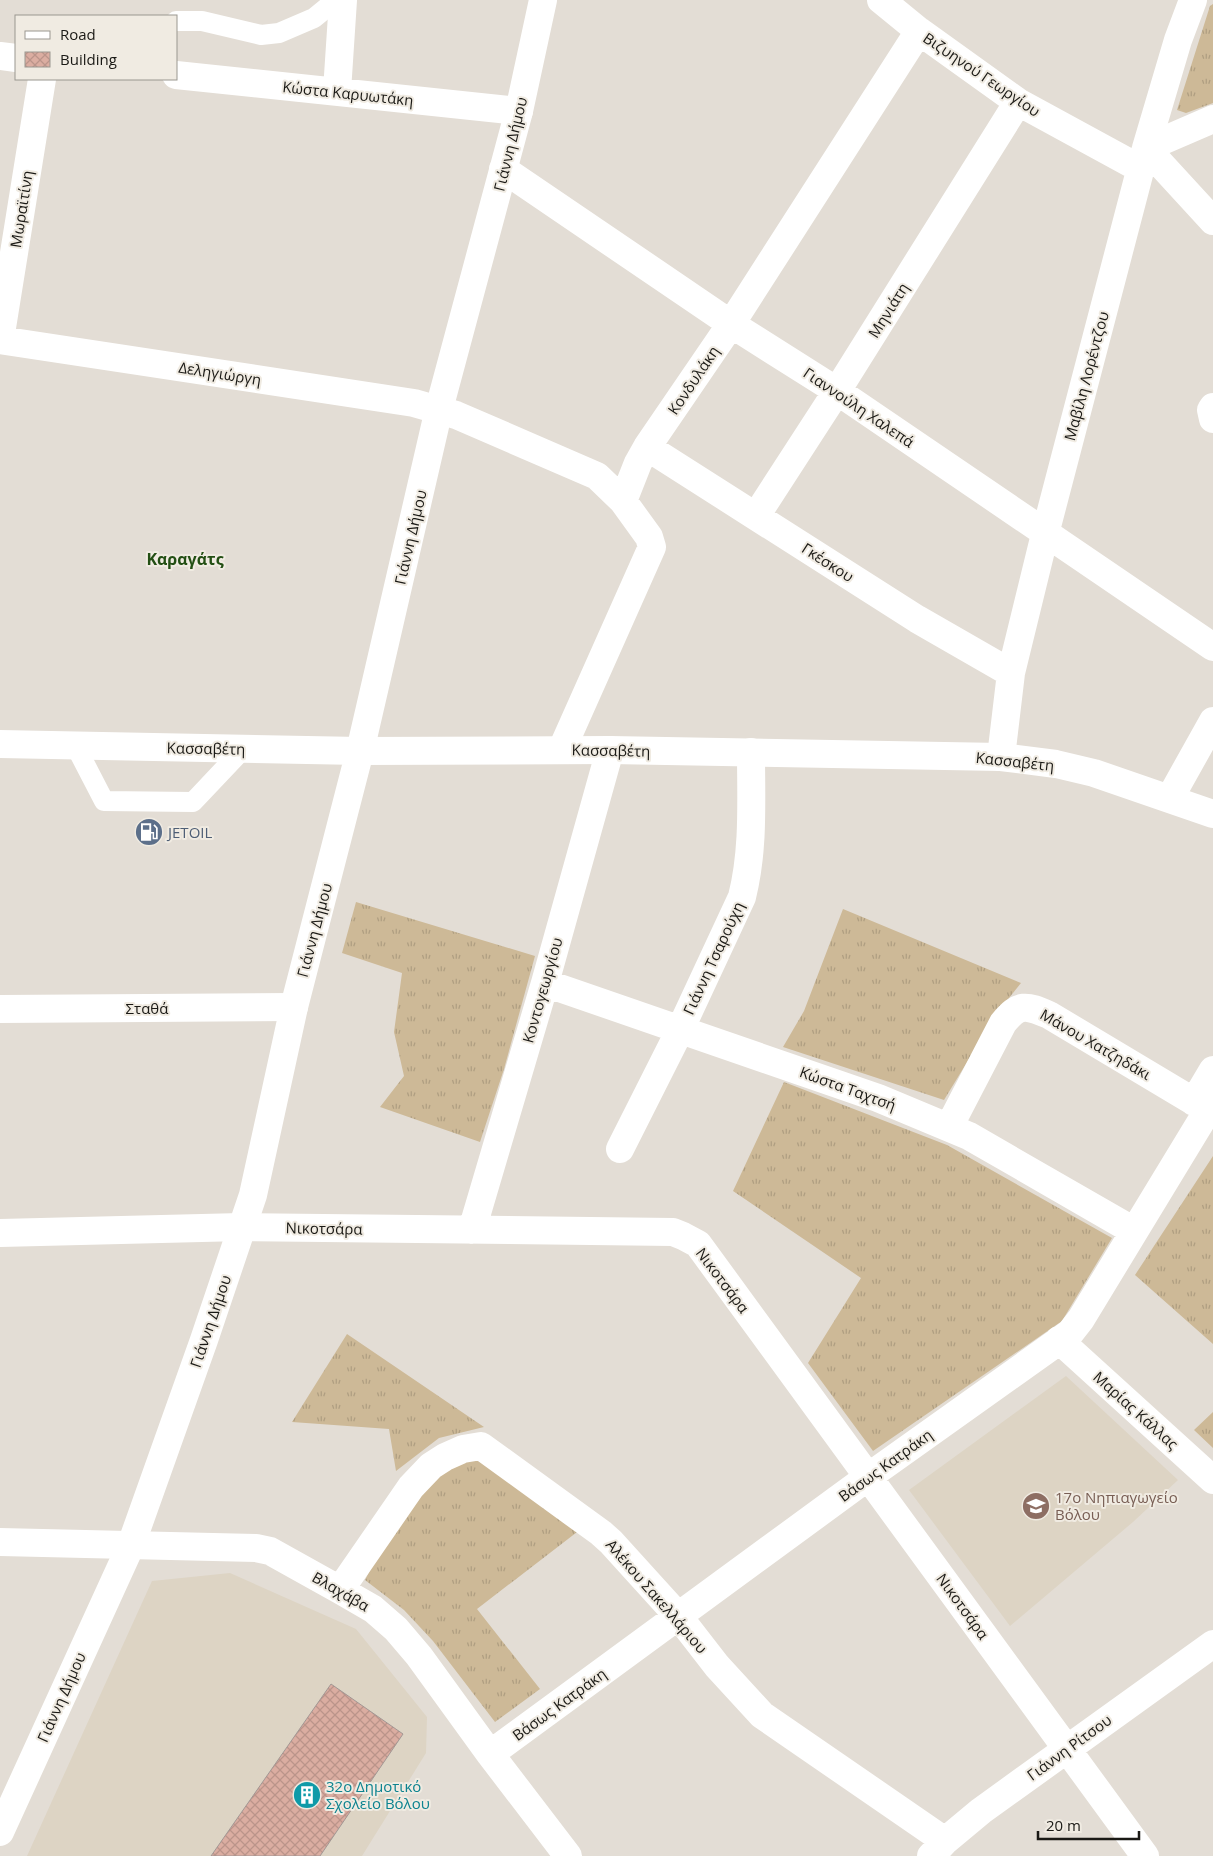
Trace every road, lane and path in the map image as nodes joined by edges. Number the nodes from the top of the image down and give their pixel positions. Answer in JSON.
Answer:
{"nodes":[{"id":1,"x":336,"y":0,"type":"edge"},
{"id":2,"x":343,"y":0,"type":"edge"},
{"id":3,"x":881,"y":0,"type":"edge"},
{"id":4,"x":1193,"y":0,"type":"edge"},
{"id":5,"x":543,"y":1,"type":"edge"},
{"id":6,"x":178,"y":21,"type":"edge"},
{"id":7,"x":919,"y":31,"type":"junction"},
{"id":8,"x":0,"y":56,"type":"edge"},
{"id":9,"x":15,"y":58,"type":"edge"},
{"id":10,"x":178,"y":75,"type":"edge"},
{"id":11,"x":42,"y":80,"type":"edge"},
{"id":12,"x":337,"y":92,"type":"junction"},
{"id":13,"x":1018,"y":102,"type":"junction"},
{"id":14,"x":519,"y":111,"type":"junction"},
{"id":15,"x":1213,"y":119,"type":"edge"},
{"id":16,"x":1143,"y":158,"type":"junction"},
{"id":17,"x":504,"y":169,"type":"junction"},
{"id":18,"x":1213,"y":221,"type":"edge"},
{"id":19,"x":731,"y":324,"type":"junction"},
{"id":20,"x":0,"y":340,"type":"edge"},
{"id":21,"x":837,"y":391,"type":"junction"},
{"id":22,"x":1213,"y":407,"type":"edge"},
{"id":23,"x":439,"y":409,"type":"junction"},
{"id":24,"x":1213,"y":419,"type":"edge"},
{"id":25,"x":648,"y":446,"type":"junction"},
{"id":26,"x":623,"y":501,"type":"junction"},
{"id":27,"x":756,"y":516,"type":"junction"},
{"id":28,"x":1045,"y":534,"type":"junction"},
{"id":29,"x":1213,"y":647,"type":"edge"},
{"id":30,"x":1011,"y":673,"type":"junction"},
{"id":31,"x":1213,"y":721,"type":"edge"},
{"id":32,"x":0,"y":744,"type":"edge"},
{"id":33,"x":75,"y":745,"type":"junction"},
{"id":34,"x":244,"y":748,"type":"junction"},
{"id":35,"x":562,"y":749,"type":"junction"},
{"id":36,"x":610,"y":750,"type":"junction"},
{"id":37,"x":360,"y":751,"type":"junction"},
{"id":38,"x":751,"y":752,"type":"junction"},
{"id":39,"x":1001,"y":757,"type":"junction"},
{"id":40,"x":1170,"y":798,"type":"junction"},
{"id":41,"x":1213,"y":814,"type":"edge"},
{"id":42,"x":545,"y":983,"type":"junction"},
{"id":43,"x":294,"y":1007,"type":"junction"},
{"id":44,"x":0,"y":1009,"type":"edge"},
{"id":45,"x":681,"y":1028,"type":"junction"},
{"id":46,"x":1213,"y":1070,"type":"edge"},
{"id":47,"x":1205,"y":1108,"type":"edge"},
{"id":48,"x":950,"y":1127,"type":"junction"},
{"id":49,"x":620,"y":1149,"type":"dead end"},
{"id":50,"x":242,"y":1227,"type":"junction"},
{"id":51,"x":472,"y":1230,"type":"junction"},
{"id":52,"x":1134,"y":1231,"type":"junction"},
{"id":53,"x":0,"y":1233,"type":"edge"},
{"id":54,"x":1059,"y":1340,"type":"junction"},
{"id":55,"x":868,"y":1478,"type":"junction"},
{"id":56,"x":1213,"y":1480,"type":"edge"},
{"id":57,"x":0,"y":1542,"type":"edge"},
{"id":58,"x":131,"y":1545,"type":"junction"},
{"id":59,"x":340,"y":1590,"type":"junction"},
{"id":60,"x":679,"y":1618,"type":"junction"},
{"id":61,"x":1213,"y":1644,"type":"edge"},
{"id":62,"x":1067,"y":1748,"type":"junction"},
{"id":63,"x":490,"y":1754,"type":"junction"},
{"id":64,"x":0,"y":1832,"type":"edge"},
{"id":65,"x":938,"y":1848,"type":"edge"},
{"id":66,"x":568,"y":1856,"type":"edge"},
{"id":67,"x":1145,"y":1856,"type":"edge"}],
"edges":[{"from":1,"to":6,"type":"lane"},
{"from":2,"to":12,"type":"street"},
{"from":3,"to":7,"type":"street","name":"Βιζυηνού Γεωργίου"},
{"from":4,"to":16,"type":"street","name":"Μαβίλη Λορέντζου"},
{"from":5,"to":14,"type":"street","name":"Γιάννη Δήμου"},
{"from":7,"to":13,"type":"street","name":"Βιζυηνού Γεωργίου"},
{"from":7,"to":19,"type":"street","name":"Κονδυλάκη"},
{"from":8,"to":9,"type":"street"},
{"from":10,"to":12,"type":"street","name":"Κώστα Καρυωτάκη"},
{"from":11,"to":20,"type":"street","name":"Μωραϊτίνη"},
{"from":12,"to":14,"type":"street","name":"Κώστα Καρυωτάκη"},
{"from":13,"to":16,"type":"street","name":"Βιζυηνού Γεωργίου"},
{"from":13,"to":21,"type":"street","name":"Μηνιάτη"},
{"from":14,"to":17,"type":"street","name":"Γιάννη Δήμου"},
{"from":15,"to":16,"type":"street"},
{"from":16,"to":18,"type":"street","name":"Βιζυηνού Γεωργίου"},
{"from":16,"to":28,"type":"street","name":"Μαβίλη Λορέντζου"},
{"from":17,"to":19,"type":"street","name":"Γιαννούλη Χαλεπά"},
{"from":17,"to":23,"type":"street","name":"Γιάννη Δήμου"},
{"from":19,"to":21,"type":"street","name":"Γιαννούλη Χαλεπά"},
{"from":19,"to":25,"type":"street","name":"Κονδυλάκη"},
{"from":20,"to":23,"type":"street","name":"Δεληγιώργη"},
{"from":21,"to":27,"type":"street","name":"Μηνιάτη"},
{"from":21,"to":28,"type":"street","name":"Γιαννούλη Χαλεπά"},
{"from":22,"to":24,"type":"street"},
{"from":23,"to":26,"type":"street"},
{"from":23,"to":37,"type":"street","name":"Γιάννη Δήμου"},
{"from":25,"to":26,"type":"street","name":"Κονδυλάκη"},
{"from":25,"to":27,"type":"street","name":"Γκέσκου"},
{"from":26,"to":35,"type":"street"},
{"from":27,"to":30,"type":"street","name":"Γκέσκου"},
{"from":28,"to":29,"type":"street","name":"Γιαννούλη Χαλεπά"},
{"from":28,"to":30,"type":"street","name":"Μαβίλη Λορέντζου"},
{"from":30,"to":39,"type":"street","name":"Μαβίλη Λορέντζου"},
{"from":31,"to":40,"type":"street"},
{"from":32,"to":33,"type":"street","name":"Κασσαβέτη"},
{"from":33,"to":34,"type":"street","name":"Κασσαβέτη"},
{"from":33,"to":34,"type":"lane"},
{"from":34,"to":37,"type":"street","name":"Κασσαβέτη"},
{"from":35,"to":36,"type":"street","name":"Κασσαβέτη"},
{"from":35,"to":37,"type":"street","name":"Κασσαβέτη"},
{"from":36,"to":38,"type":"street","name":"Κασσαβέτη"},
{"from":36,"to":42,"type":"street","name":"Κοντογεωργίου"},
{"from":37,"to":43,"type":"street","name":"Γιάννη Δήμου"},
{"from":38,"to":39,"type":"street","name":"Κασσαβέτη"},
{"from":38,"to":45,"type":"street","name":"Γιάννη Τσαρούχη"},
{"from":39,"to":40,"type":"street","name":"Κασσαβέτη"},
{"from":40,"to":41,"type":"street","name":"Κασσαβέτη"},
{"from":42,"to":45,"type":"street","name":"Κώστα Ταχτσή"},
{"from":42,"to":51,"type":"street","name":"Κοντογεωργίου"},
{"from":43,"to":44,"type":"street","name":"Σταθά"},
{"from":43,"to":50,"type":"street","name":"Γιάννη Δήμου"},
{"from":45,"to":48,"type":"street","name":"Κώστα Ταχτσή"},
{"from":45,"to":49,"type":"street","name":"Γιάννη Τσαρούχη"},
{"from":46,"to":47,"type":"street","name":"Βάσως Κατράκη"},
{"from":47,"to":48,"type":"street","name":"Μάνου Χατζηδάκι"},
{"from":47,"to":52,"type":"street","name":"Βάσως Κατράκη"},
{"from":48,"to":52,"type":"street","name":"Κώστα Ταχτσή"},
{"from":50,"to":51,"type":"street","name":"Νικοτσάρα"},
{"from":50,"to":53,"type":"street","name":"Νικοτσάρα"},
{"from":50,"to":58,"type":"street","name":"Γιάννη Δήμου"},
{"from":51,"to":55,"type":"street","name":"Νικοτσάρα"},
{"from":52,"to":54,"type":"street","name":"Βάσως Κατράκη"},
{"from":54,"to":55,"type":"street","name":"Βάσως Κατράκη"},
{"from":54,"to":56,"type":"street","name":"Μαρίας Κάλλας"},
{"from":55,"to":60,"type":"street","name":"Βάσως Κατράκη"},
{"from":55,"to":62,"type":"street","name":"Νικοτσάρα"},
{"from":57,"to":58,"type":"street","name":"Βλαχάβα"},
{"from":58,"to":59,"type":"street","name":"Βλαχάβα"},
{"from":58,"to":64,"type":"street","name":"Γιάννη Δήμου"},
{"from":59,"to":60,"type":"street","name":"Αλέκου Σακελλάριου"},
{"from":59,"to":63,"type":"street","name":"Βλαχάβα"},
{"from":60,"to":63,"type":"street","name":"Βάσως Κατράκη"},
{"from":60,"to":65,"type":"street","name":"Αλέκου Σακελλάριου"},
{"from":61,"to":62,"type":"street","name":"Γιάννη Ρίτσου"},
{"from":62,"to":65,"type":"street","name":"Γιάννη Ρίτσου"},
{"from":62,"to":67,"type":"street","name":"Νικοτσάρα"},
{"from":63,"to":66,"type":"street","name":"Βλαχάβα"}]}
